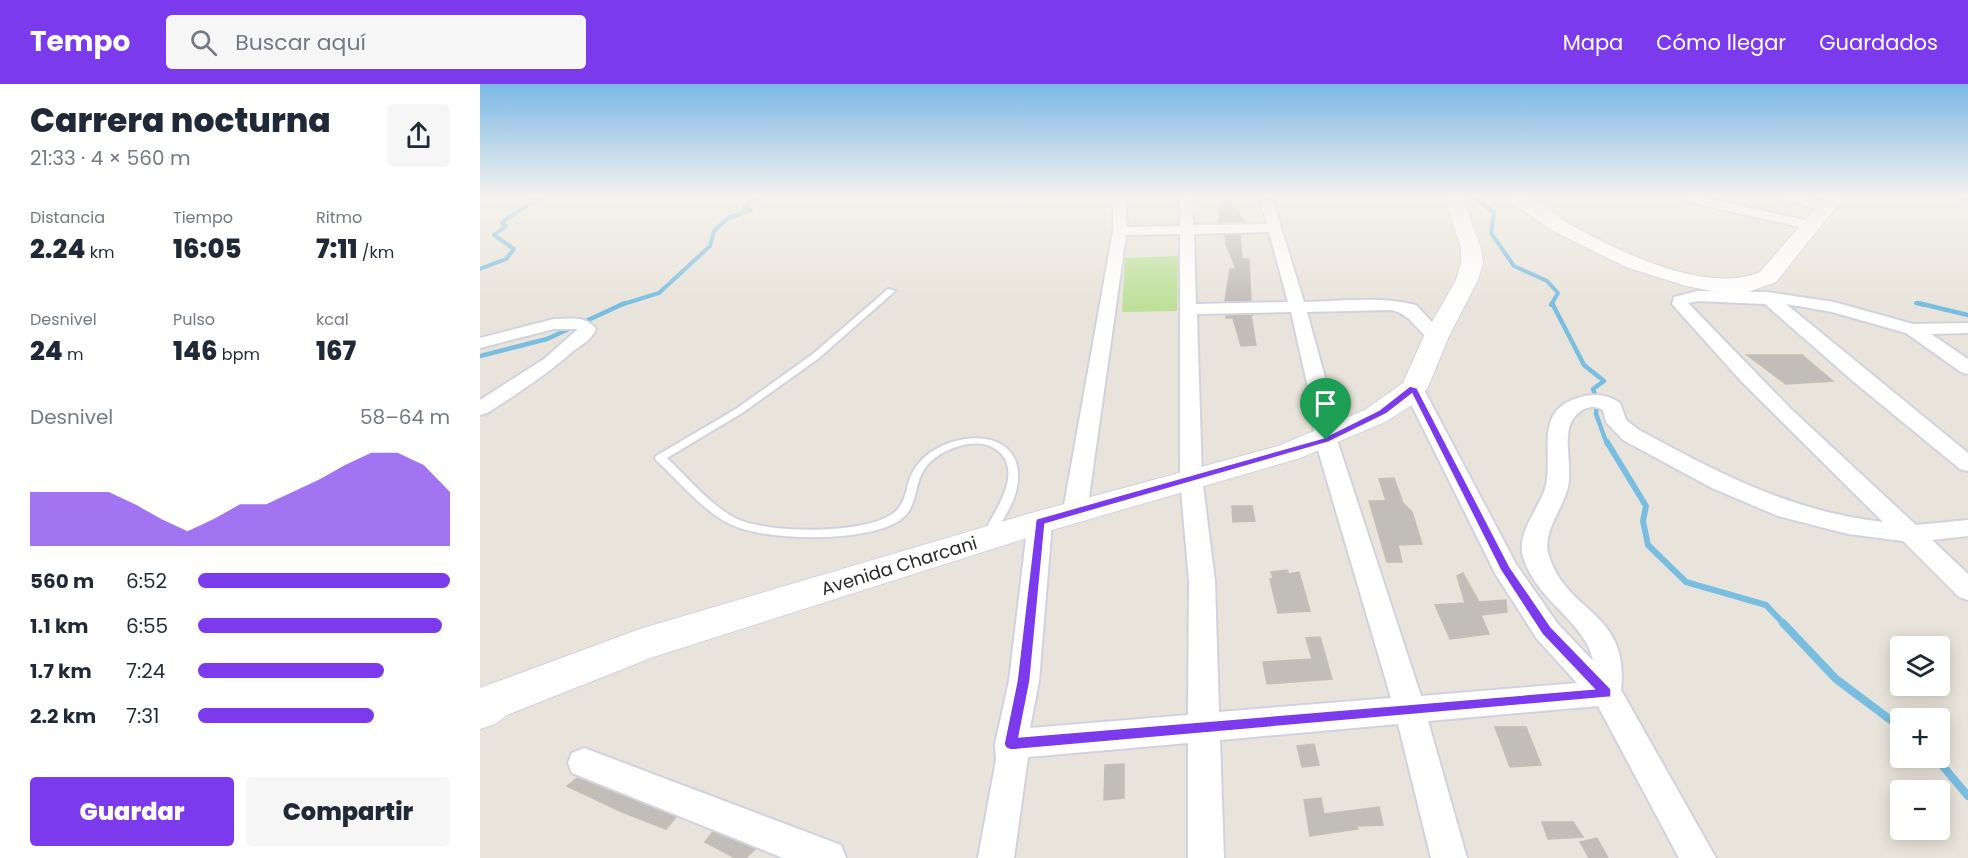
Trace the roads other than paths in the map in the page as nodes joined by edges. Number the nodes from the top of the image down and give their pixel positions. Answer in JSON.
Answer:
{"nodes":[{"id":1,"x":1120,"y":233,"type":"edge"},
{"id":2,"x":1189,"y":233,"type":"edge"},
{"id":3,"x":1277,"y":233,"type":"edge"},
{"id":4,"x":1465,"y":233,"type":"edge"},
{"id":5,"x":1573,"y":233,"type":"edge"},
{"id":6,"x":1803,"y":233,"type":"edge"},
{"id":7,"x":1748,"y":284,"type":"junction"},
{"id":8,"x":891,"y":291,"type":"dead end"},
{"id":9,"x":1771,"y":300,"type":"junction"},
{"id":10,"x":1298,"y":308,"type":"junction"},
{"id":11,"x":1190,"y":309,"type":"junction"},
{"id":12,"x":1968,"y":328,"type":"edge"},
{"id":13,"x":1912,"y":329,"type":"junction"},
{"id":14,"x":1436,"y":336,"type":"junction"},
{"id":15,"x":480,"y":343,"type":"edge"},
{"id":16,"x":1968,"y":368,"type":"edge"},
{"id":17,"x":1413,"y":388,"type":"junction"},
{"id":18,"x":480,"y":410,"type":"edge"},
{"id":19,"x":1326,"y":440,"type":"junction"},
{"id":20,"x":1968,"y":464,"type":"edge"},
{"id":21,"x":1191,"y":478,"type":"junction"},
{"id":22,"x":1075,"y":511,"type":"junction"},
{"id":23,"x":1040,"y":522,"type":"junction"},
{"id":24,"x":1968,"y":528,"type":"edge"},
{"id":25,"x":1912,"y":534,"type":"junction"},
{"id":26,"x":985,"y":540,"type":"junction"},
{"id":27,"x":1968,"y":590,"type":"edge"},
{"id":28,"x":1606,"y":693,"type":"junction"},
{"id":29,"x":480,"y":711,"type":"edge"},
{"id":30,"x":1410,"y":711,"type":"junction"},
{"id":31,"x":1204,"y":728,"type":"junction"},
{"id":32,"x":1011,"y":744,"type":"junction"},
{"id":33,"x":585,"y":763,"type":"dead end"},
{"id":34,"x":828,"y":858,"type":"edge"},
{"id":35,"x":996,"y":858,"type":"edge"},
{"id":36,"x":1206,"y":858,"type":"edge"},
{"id":37,"x":1449,"y":858,"type":"edge"},
{"id":38,"x":1698,"y":858,"type":"edge"}],
"edges":[{"from":1,"to":22,"type":"street"},
{"from":2,"to":11,"type":"street"},
{"from":3,"to":10,"type":"street"},
{"from":4,"to":14,"type":"main road"},
{"from":5,"to":7,"type":"main road"},
{"from":6,"to":7,"type":"main road"},
{"from":7,"to":9,"type":"street"},
{"from":8,"to":26,"type":"lane"},
{"from":9,"to":13,"type":"street"},
{"from":9,"to":20,"type":"street"},
{"from":9,"to":25,"type":"street"},
{"from":10,"to":11,"type":"street"},
{"from":10,"to":14,"type":"street"},
{"from":10,"to":19,"type":"street"},
{"from":11,"to":21,"type":"street"},
{"from":12,"to":13,"type":"street"},
{"from":13,"to":16,"type":"street"},
{"from":14,"to":17,"type":"main road"},
{"from":15,"to":18,"type":"street"},
{"from":17,"to":19,"type":"main road","name":"Avenida Charcani"},
{"from":17,"to":28,"type":"street"},
{"from":19,"to":21,"type":"main road","name":"Avenida Charcani"},
{"from":19,"to":30,"type":"street"},
{"from":21,"to":22,"type":"main road","name":"Avenida Charcani"},
{"from":21,"to":31,"type":"street"},
{"from":22,"to":23,"type":"main road","name":"Avenida Charcani"},
{"from":23,"to":26,"type":"main road","name":"Avenida Charcani"},
{"from":23,"to":32,"type":"street"},
{"from":24,"to":25,"type":"street"},
{"from":25,"to":27,"type":"street"},
{"from":25,"to":28,"type":"street"},
{"from":26,"to":29,"type":"main road","name":"Avenida Charcani"},
{"from":28,"to":30,"type":"street"},
{"from":28,"to":38,"type":"street"},
{"from":30,"to":31,"type":"street"},
{"from":30,"to":37,"type":"street"},
{"from":31,"to":32,"type":"street"},
{"from":31,"to":36,"type":"street"},
{"from":32,"to":35,"type":"street"},
{"from":33,"to":34,"type":"street"}]}
